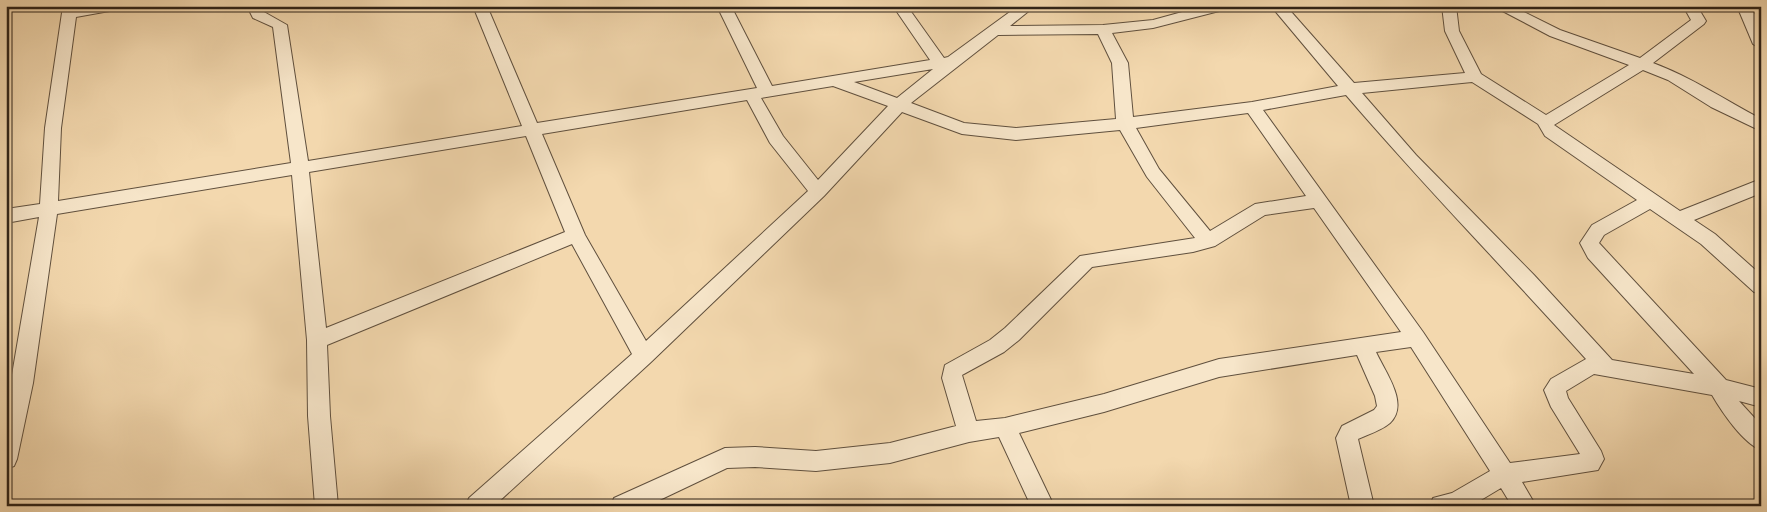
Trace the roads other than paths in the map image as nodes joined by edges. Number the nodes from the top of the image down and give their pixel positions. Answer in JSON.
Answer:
{"nodes":[{"id":1,"x":115,"y":6,"type":"edge"},
{"id":2,"x":254,"y":6,"type":"edge"},
{"id":3,"x":480,"y":6,"type":"edge"},
{"id":4,"x":724,"y":6,"type":"edge"},
{"id":5,"x":900,"y":6,"type":"edge"},
{"id":6,"x":1028,"y":6,"type":"edge"},
{"id":7,"x":1222,"y":6,"type":"edge"},
{"id":8,"x":1278,"y":6,"type":"edge"},
{"id":9,"x":1448,"y":6,"type":"edge"},
{"id":10,"x":1500,"y":6,"type":"edge"},
{"id":11,"x":1694,"y":6,"type":"edge"},
{"id":12,"x":1744,"y":6,"type":"edge"},
{"id":13,"x":70,"y":10,"type":"edge"},
{"id":14,"x":1103,"y":29,"type":"junction"},
{"id":15,"x":994,"y":31,"type":"junction"},
{"id":16,"x":1761,"y":44,"type":"edge"},
{"id":17,"x":946,"y":62,"type":"junction"},
{"id":18,"x":1642,"y":64,"type":"junction"},
{"id":19,"x":1475,"y":77,"type":"junction"},
{"id":20,"x":835,"y":81,"type":"junction"},
{"id":21,"x":1348,"y":89,"type":"junction"},
{"id":22,"x":760,"y":94,"type":"junction"},
{"id":23,"x":899,"y":105,"type":"junction"},
{"id":24,"x":1252,"y":107,"type":"junction"},
{"id":25,"x":1546,"y":122,"type":"junction"},
{"id":26,"x":1126,"y":124,"type":"junction"},
{"id":27,"x":1761,"y":126,"type":"edge"},
{"id":28,"x":532,"y":130,"type":"junction"},
{"id":29,"x":300,"y":167,"type":"junction"},
{"id":30,"x":1761,"y":185,"type":"edge"},
{"id":31,"x":818,"y":192,"type":"junction"},
{"id":32,"x":1651,"y":200,"type":"junction"},
{"id":33,"x":1319,"y":201,"type":"junction"},
{"id":34,"x":49,"y":210,"type":"junction"},
{"id":35,"x":6,"y":216,"type":"edge"},
{"id":36,"x":1678,"y":219,"type":"junction"},
{"id":37,"x":576,"y":235,"type":"junction"},
{"id":38,"x":1208,"y":241,"type":"junction"},
{"id":39,"x":1761,"y":287,"type":"edge"},
{"id":40,"x":1416,"y":338,"type":"junction"},
{"id":41,"x":317,"y":340,"type":"junction"},
{"id":42,"x":1363,"y":347,"type":"junction"},
{"id":43,"x":644,"y":356,"type":"junction"},
{"id":44,"x":1604,"y":365,"type":"junction"},
{"id":45,"x":1719,"y":387,"type":"junction"},
{"id":46,"x":1761,"y":398,"type":"edge"},
{"id":47,"x":1005,"y":427,"type":"junction"},
{"id":48,"x":969,"y":432,"type":"junction"},
{"id":49,"x":1761,"y":440,"type":"edge"},
{"id":50,"x":6,"y":459,"type":"edge"},
{"id":51,"x":1505,"y":474,"type":"junction"},
{"id":52,"x":327,"y":506,"type":"edge"},
{"id":53,"x":477,"y":506,"type":"edge"},
{"id":54,"x":622,"y":506,"type":"edge"},
{"id":55,"x":1043,"y":506,"type":"edge"},
{"id":56,"x":1363,"y":506,"type":"edge"},
{"id":57,"x":1441,"y":506,"type":"edge"},
{"id":58,"x":1525,"y":506,"type":"edge"}],
"edges":[{"from":1,"to":13,"type":"street"},
{"from":2,"to":29,"type":"street"},
{"from":3,"to":28,"type":"street"},
{"from":4,"to":22,"type":"street"},
{"from":5,"to":17,"type":"street"},
{"from":6,"to":15,"type":"street"},
{"from":7,"to":14,"type":"street"},
{"from":8,"to":21,"type":"street"},
{"from":9,"to":19,"type":"street"},
{"from":10,"to":18,"type":"street"},
{"from":11,"to":18,"type":"street"},
{"from":12,"to":16,"type":"street"},
{"from":13,"to":34,"type":"street"},
{"from":14,"to":15,"type":"street"},
{"from":14,"to":26,"type":"street"},
{"from":15,"to":17,"type":"street"},
{"from":17,"to":20,"type":"street"},
{"from":17,"to":23,"type":"street"},
{"from":18,"to":25,"type":"street"},
{"from":18,"to":27,"type":"street"},
{"from":19,"to":21,"type":"street"},
{"from":19,"to":25,"type":"street"},
{"from":20,"to":22,"type":"street"},
{"from":20,"to":23,"type":"street"},
{"from":21,"to":24,"type":"street"},
{"from":21,"to":44,"type":"street"},
{"from":22,"to":28,"type":"street"},
{"from":22,"to":31,"type":"street"},
{"from":23,"to":26,"type":"street"},
{"from":23,"to":31,"type":"street"},
{"from":24,"to":26,"type":"street"},
{"from":24,"to":33,"type":"street"},
{"from":25,"to":32,"type":"street"},
{"from":26,"to":38,"type":"street"},
{"from":28,"to":29,"type":"street"},
{"from":28,"to":37,"type":"street"},
{"from":29,"to":34,"type":"street"},
{"from":29,"to":41,"type":"street"},
{"from":30,"to":36,"type":"street"},
{"from":31,"to":43,"type":"street"},
{"from":32,"to":36,"type":"street"},
{"from":32,"to":45,"type":"street"},
{"from":33,"to":38,"type":"street"},
{"from":33,"to":40,"type":"street"},
{"from":34,"to":35,"type":"street"},
{"from":34,"to":50,"type":"street"},
{"from":36,"to":39,"type":"street"},
{"from":37,"to":41,"type":"street"},
{"from":37,"to":43,"type":"street"},
{"from":38,"to":48,"type":"street"},
{"from":40,"to":42,"type":"street"},
{"from":40,"to":51,"type":"street"},
{"from":41,"to":52,"type":"street"},
{"from":42,"to":47,"type":"street"},
{"from":42,"to":56,"type":"street"},
{"from":43,"to":53,"type":"street"},
{"from":44,"to":45,"type":"street"},
{"from":44,"to":51,"type":"street"},
{"from":45,"to":46,"type":"street"},
{"from":45,"to":49,"type":"street"},
{"from":47,"to":48,"type":"street"},
{"from":47,"to":55,"type":"street"},
{"from":48,"to":54,"type":"street"},
{"from":51,"to":57,"type":"street"},
{"from":51,"to":58,"type":"street"}]}
